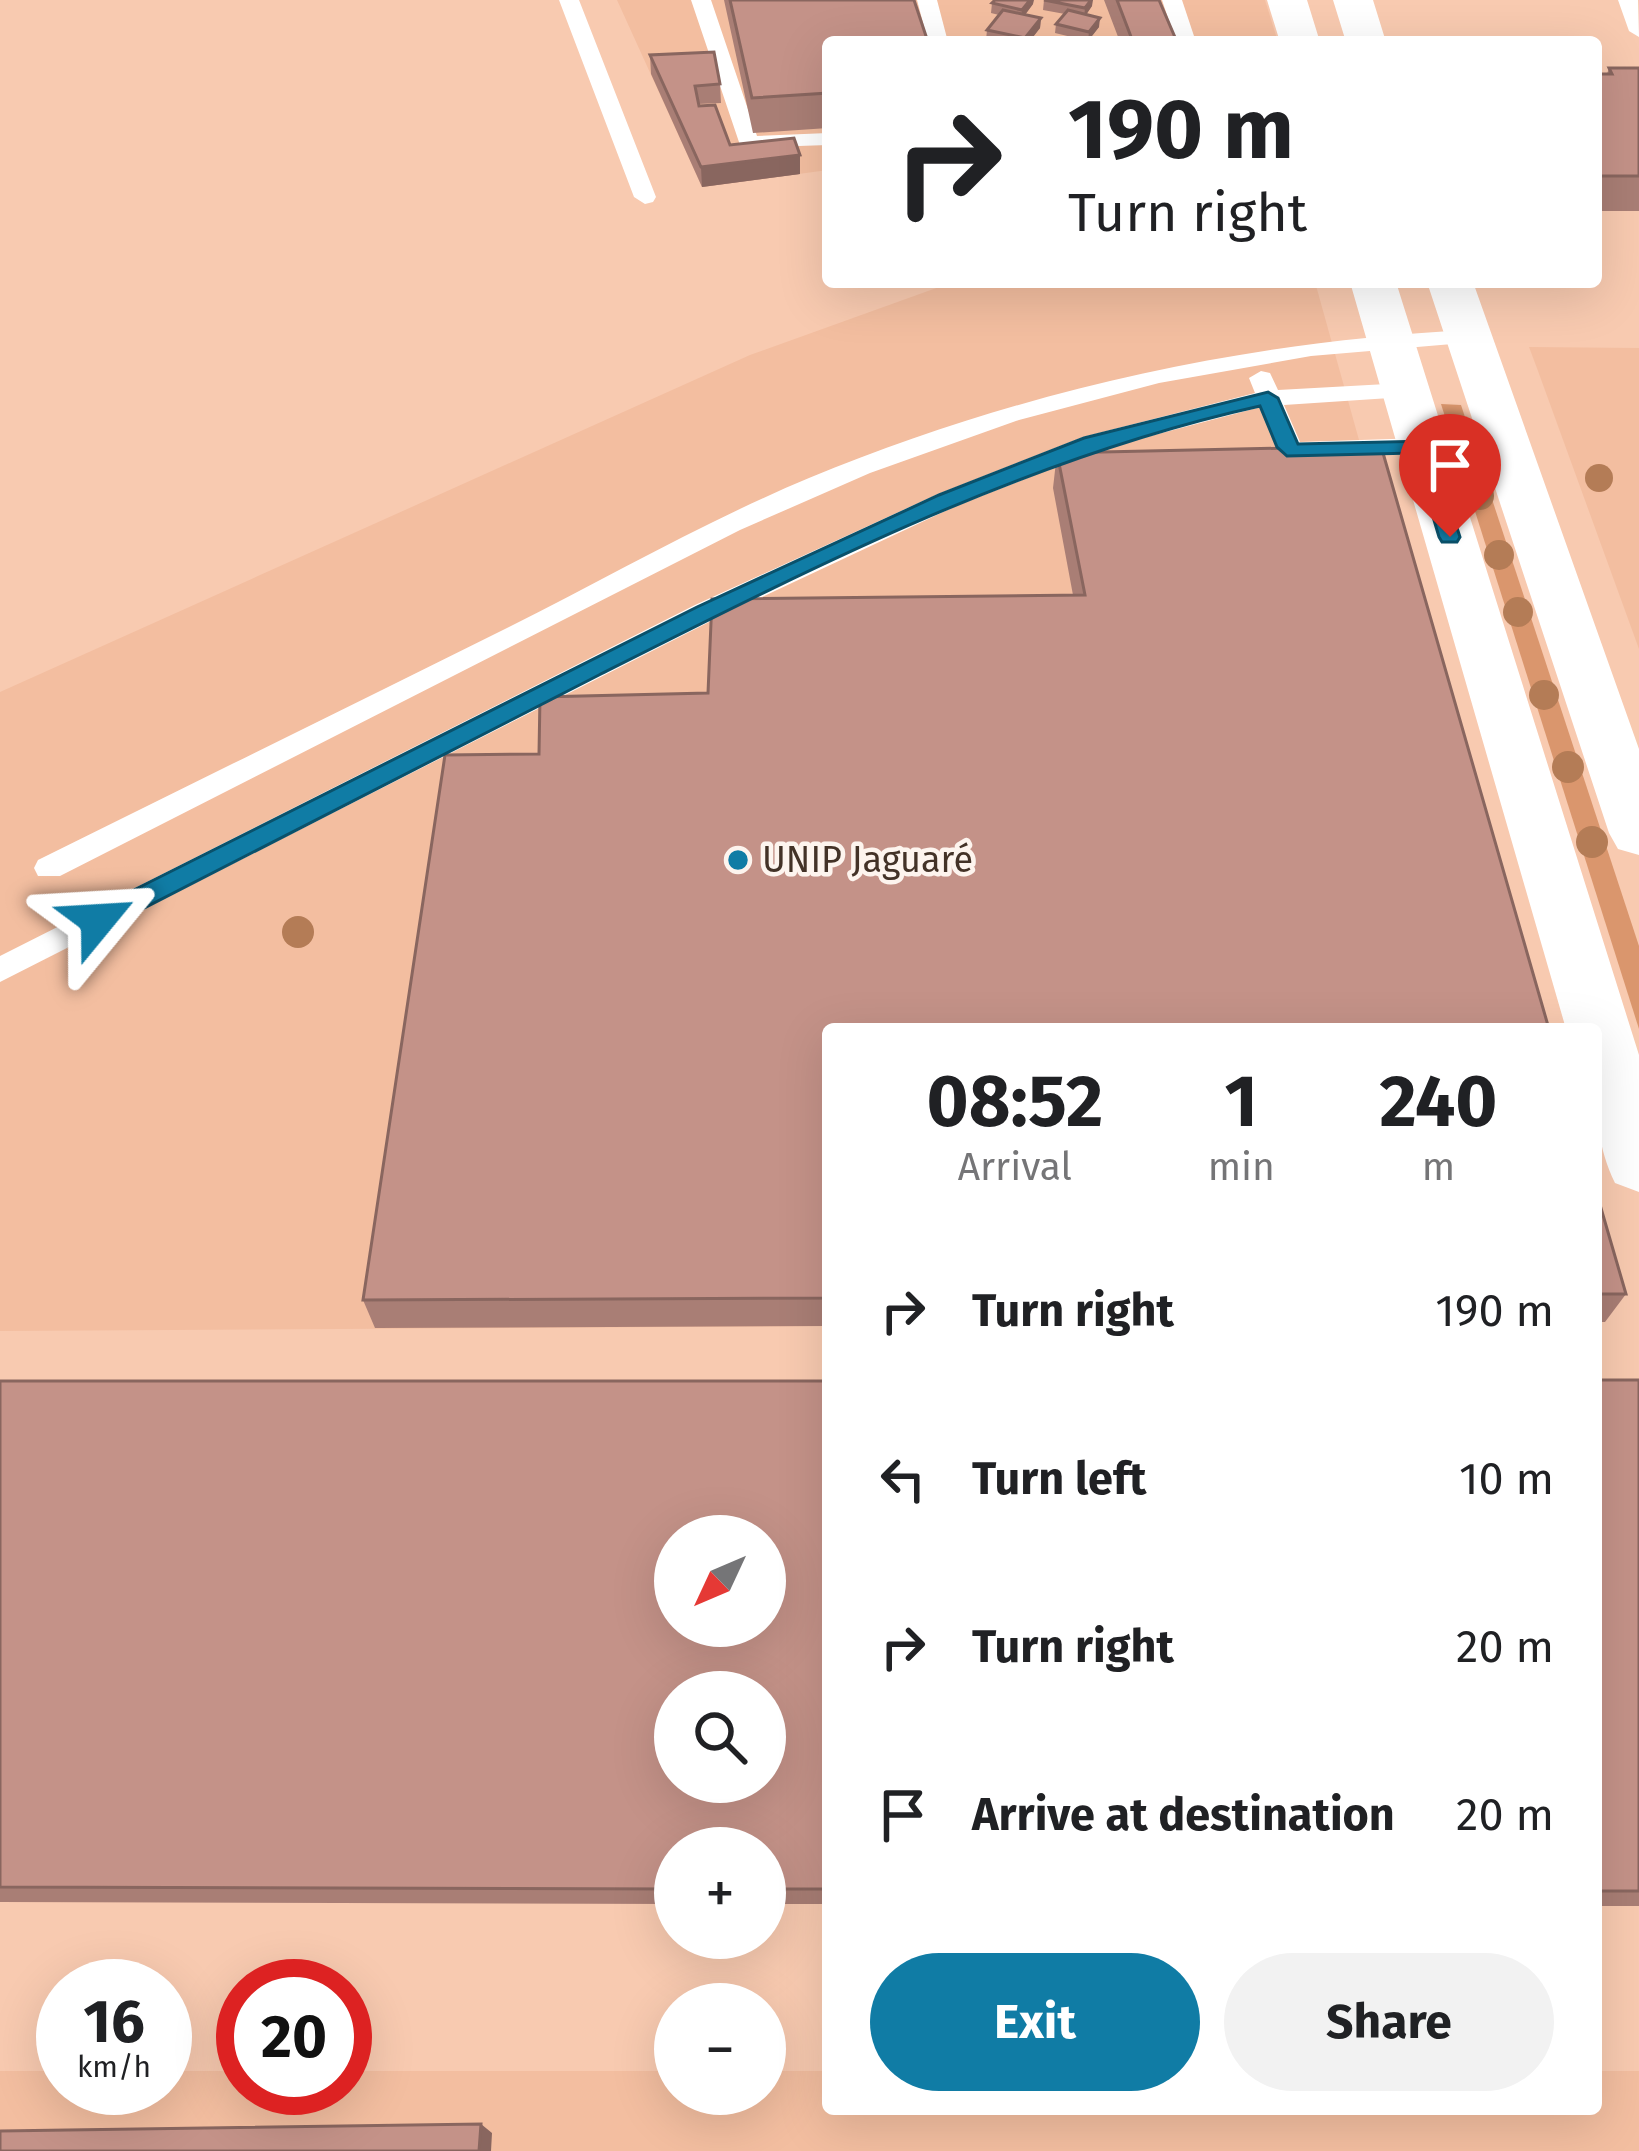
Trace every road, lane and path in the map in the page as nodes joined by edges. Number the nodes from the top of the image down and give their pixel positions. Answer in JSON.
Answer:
{"nodes":[{"id":1,"x":568,"y":0,"type":"edge"},
{"id":2,"x":700,"y":0,"type":"edge"},
{"id":3,"x":927,"y":0,"type":"edge"},
{"id":4,"x":1172,"y":0,"type":"edge"},
{"id":5,"x":1287,"y":0,"type":"edge"},
{"id":6,"x":1353,"y":0,"type":"edge"},
{"id":7,"x":1628,"y":0,"type":"edge"},
{"id":8,"x":1639,"y":31,"type":"edge"},
{"id":9,"x":936,"y":36,"type":"edge"},
{"id":10,"x":1184,"y":36,"type":"edge"},
{"id":11,"x":1298,"y":36,"type":"edge"},
{"id":12,"x":1364,"y":36,"type":"edge"},
{"id":13,"x":822,"y":139,"type":"edge"},
{"id":14,"x":645,"y":197,"type":"dead end"},
{"id":15,"x":1374,"y":288,"type":"edge"},
{"id":16,"x":1452,"y":288,"type":"edge"},
{"id":17,"x":1468,"y":337,"type":"junction"},
{"id":18,"x":1253,"y":354,"type":"junction"},
{"id":19,"x":1397,"y":365,"type":"junction"},
{"id":20,"x":1268,"y":398,"type":"junction"},
{"id":21,"x":1422,"y":446,"type":"junction"},
{"id":22,"x":1639,"y":833,"type":"edge"},
{"id":23,"x":49,"y":868,"type":"dead end"},
{"id":24,"x":0,"y":970,"type":"edge"},
{"id":25,"x":1597,"y":1023,"type":"edge"},
{"id":26,"x":1602,"y":1041,"type":"edge"},
{"id":27,"x":1639,"y":1163,"type":"edge"}],
"edges":[{"from":1,"to":14,"type":"lane"},
{"from":2,"to":13,"type":"lane"},
{"from":3,"to":9,"type":"lane"},
{"from":4,"to":10,"type":"lane"},
{"from":5,"to":11,"type":"street"},
{"from":6,"to":12,"type":"street"},
{"from":7,"to":8,"type":"lane"},
{"from":15,"to":19,"type":"street"},
{"from":16,"to":17,"type":"street"},
{"from":17,"to":19,"type":"lane"},
{"from":17,"to":22,"type":"street"},
{"from":18,"to":19,"type":"lane"},
{"from":18,"to":20,"type":"lane"},
{"from":18,"to":23,"type":"lane"},
{"from":19,"to":20,"type":"lane"},
{"from":19,"to":21,"type":"street"},
{"from":20,"to":21,"type":"lane"},
{"from":20,"to":24,"type":"lane"},
{"from":21,"to":25,"type":"street"},
{"from":26,"to":27,"type":"street"}]}
